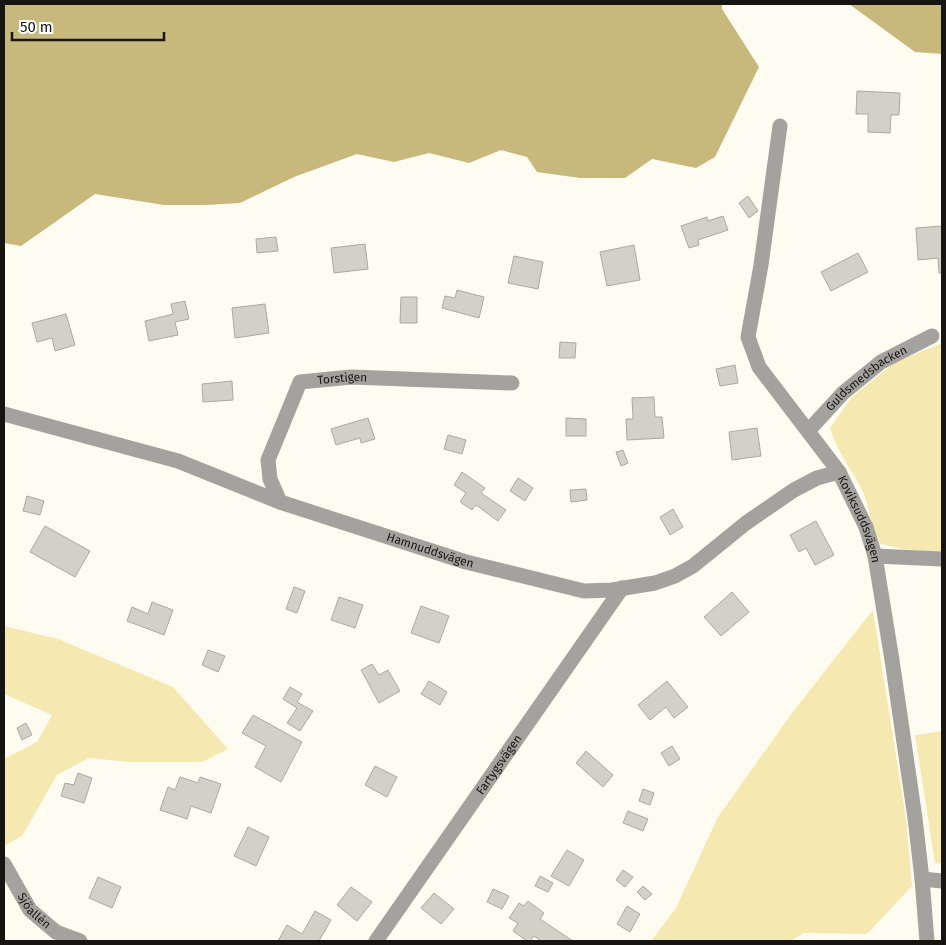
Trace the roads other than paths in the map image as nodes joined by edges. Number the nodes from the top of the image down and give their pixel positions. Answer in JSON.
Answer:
{"nodes":[{"id":1,"x":780,"y":126,"type":"dead end"},
{"id":2,"x":932,"y":336,"type":"dead end"},
{"id":3,"x":512,"y":382,"type":"dead end"},
{"id":4,"x":4,"y":414,"type":"edge"},
{"id":5,"x":809,"y":430,"type":"junction"},
{"id":6,"x":839,"y":472,"type":"junction"},
{"id":7,"x":280,"y":502,"type":"junction"},
{"id":8,"x":875,"y":556,"type":"junction"},
{"id":9,"x":942,"y":559,"type":"edge"},
{"id":10,"x":622,"y":588,"type":"junction"},
{"id":11,"x":4,"y":864,"type":"edge"},
{"id":12,"x":922,"y":878,"type":"junction"},
{"id":13,"x":942,"y":881,"type":"edge"},
{"id":14,"x":80,"y":941,"type":"edge"},
{"id":15,"x":376,"y":941,"type":"edge"},
{"id":16,"x":927,"y":941,"type":"edge"}],
"edges":[{"from":1,"to":5,"type":"street","name":"Koviksuddsvägen"},
{"from":2,"to":5,"type":"street","name":"Guldsmedsbacken"},
{"from":3,"to":7,"type":"street","name":"Torstigen"},
{"from":4,"to":7,"type":"street","name":"Hamnuddsvägen"},
{"from":5,"to":6,"type":"street","name":"Koviksuddsvägen"},
{"from":6,"to":8,"type":"street","name":"Koviksuddsvägen"},
{"from":6,"to":10,"type":"street","name":"Hamnuddsvägen"},
{"from":7,"to":10,"type":"street","name":"Hamnuddsvägen"},
{"from":8,"to":9,"type":"street"},
{"from":8,"to":12,"type":"street","name":"Koviksuddsvägen"},
{"from":10,"to":15,"type":"street","name":"Fartygsvägen"},
{"from":11,"to":14,"type":"street","name":"Sjöallén"},
{"from":12,"to":13,"type":"street"},
{"from":12,"to":16,"type":"street","name":"Koviksuddsvägen"}]}
